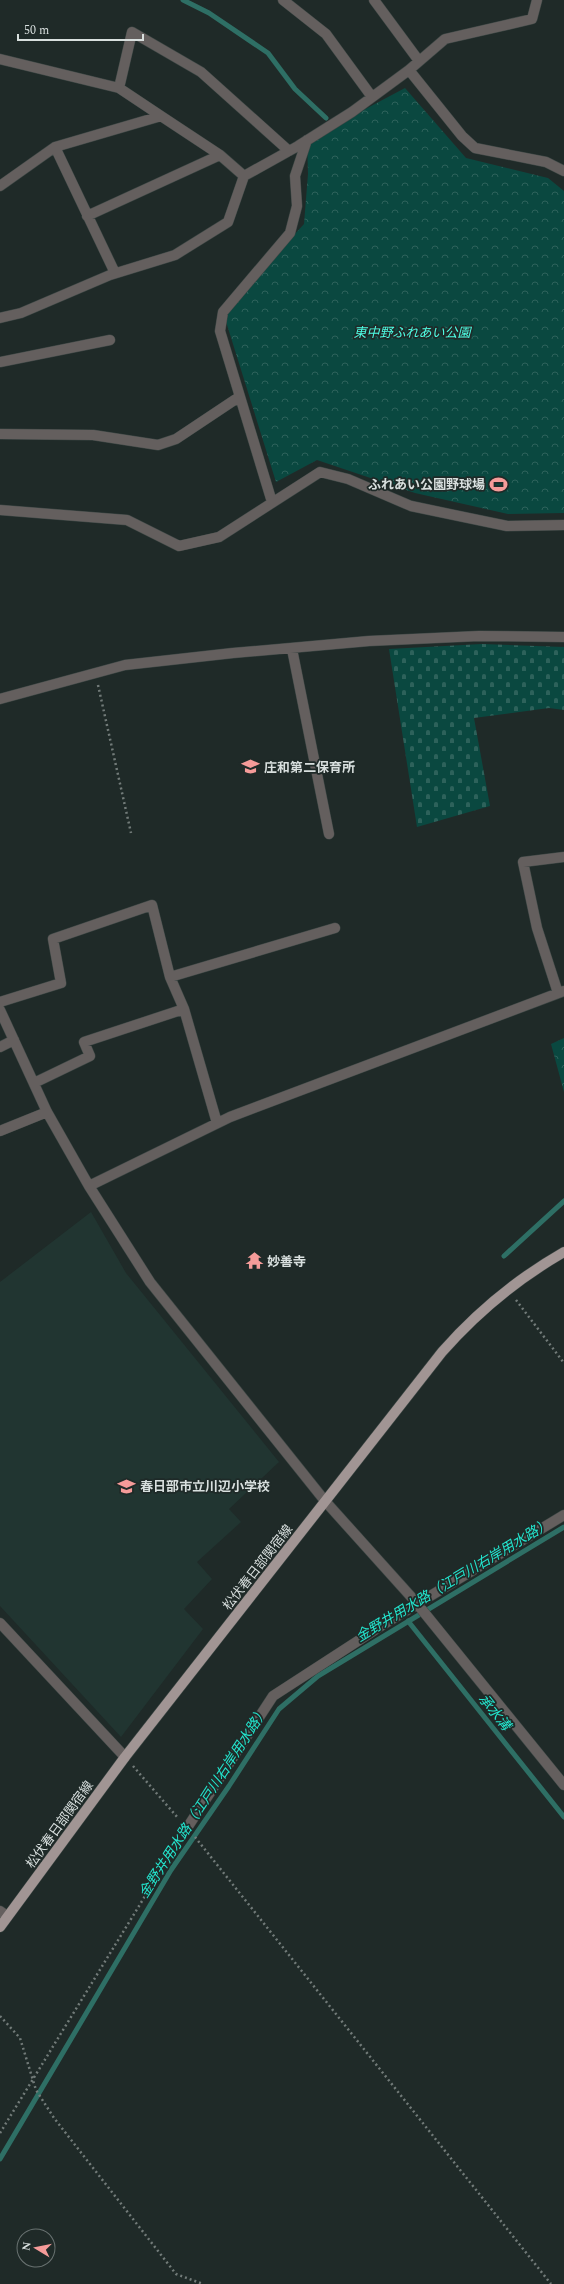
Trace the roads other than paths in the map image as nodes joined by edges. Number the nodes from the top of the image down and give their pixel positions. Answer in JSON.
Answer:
{"nodes":[{"id":1,"x":283,"y":0,"type":"edge"},
{"id":2,"x":374,"y":0,"type":"edge"},
{"id":3,"x":537,"y":0,"type":"edge"},
{"id":4,"x":0,"y":59,"type":"edge"},
{"id":5,"x":419,"y":61,"type":"junction"},
{"id":6,"x":409,"y":70,"type":"junction"},
{"id":7,"x":119,"y":88,"type":"junction"},
{"id":8,"x":372,"y":97,"type":"junction"},
{"id":9,"x":161,"y":116,"type":"junction"},
{"id":10,"x":307,"y":140,"type":"junction"},
{"id":11,"x":55,"y":148,"type":"junction"},
{"id":12,"x":289,"y":151,"type":"junction"},
{"id":13,"x":220,"y":155,"type":"junction"},
{"id":14,"x":564,"y":171,"type":"edge"},
{"id":15,"x":244,"y":176,"type":"junction"},
{"id":16,"x":0,"y":186,"type":"edge"},
{"id":17,"x":88,"y":216,"type":"junction"},
{"id":18,"x":115,"y":273,"type":"junction"},
{"id":19,"x":0,"y":318,"type":"edge"},
{"id":20,"x":110,"y":340,"type":"dead end"},
{"id":21,"x":0,"y":362,"type":"edge"},
{"id":22,"x":239,"y":397,"type":"junction"},
{"id":23,"x":0,"y":434,"type":"edge"},
{"id":24,"x":272,"y":502,"type":"junction"},
{"id":25,"x":0,"y":510,"type":"edge"},
{"id":26,"x":564,"y":525,"type":"edge"},
{"id":27,"x":564,"y":637,"type":"edge"},
{"id":28,"x":292,"y":648,"type":"junction"},
{"id":29,"x":0,"y":699,"type":"edge"},
{"id":30,"x":329,"y":834,"type":"dead end"},
{"id":31,"x":564,"y":857,"type":"edge"},
{"id":32,"x":335,"y":928,"type":"dead end"},
{"id":33,"x":170,"y":977,"type":"junction"},
{"id":34,"x":561,"y":992,"type":"edge"},
{"id":35,"x":0,"y":1002,"type":"edge"},
{"id":36,"x":184,"y":1009,"type":"junction"},
{"id":37,"x":0,"y":1010,"type":"edge"},
{"id":38,"x":14,"y":1040,"type":"junction"},
{"id":39,"x":0,"y":1047,"type":"edge"},
{"id":40,"x":34,"y":1082,"type":"junction"},
{"id":41,"x":47,"y":1112,"type":"junction"},
{"id":42,"x":217,"y":1123,"type":"junction"},
{"id":43,"x":0,"y":1131,"type":"edge"},
{"id":44,"x":89,"y":1186,"type":"junction"},
{"id":45,"x":564,"y":1252,"type":"edge"},
{"id":46,"x":325,"y":1501,"type":"junction"},
{"id":47,"x":564,"y":1515,"type":"edge"},
{"id":48,"x":418,"y":1605,"type":"junction"},
{"id":49,"x":0,"y":1623,"type":"edge"},
{"id":50,"x":125,"y":1757,"type":"junction"},
{"id":51,"x":564,"y":1785,"type":"edge"},
{"id":52,"x":187,"y":1828,"type":"road end"},
{"id":53,"x":4,"y":1913,"type":"edge"},
{"id":54,"x":0,"y":1927,"type":"edge"}],
"edges":[{"from":1,"to":8,"type":"street"},
{"from":2,"to":5,"type":"street"},
{"from":3,"to":5,"type":"street"},
{"from":4,"to":7,"type":"street"},
{"from":5,"to":6,"type":"street"},
{"from":6,"to":8,"type":"street"},
{"from":6,"to":14,"type":"street"},
{"from":7,"to":9,"type":"street"},
{"from":7,"to":12,"type":"street"},
{"from":8,"to":10,"type":"street"},
{"from":9,"to":11,"type":"street"},
{"from":9,"to":13,"type":"street"},
{"from":10,"to":12,"type":"street"},
{"from":10,"to":22,"type":"street"},
{"from":11,"to":16,"type":"street"},
{"from":11,"to":17,"type":"street"},
{"from":12,"to":15,"type":"street"},
{"from":13,"to":15,"type":"street"},
{"from":13,"to":17,"type":"street"},
{"from":15,"to":18,"type":"street"},
{"from":17,"to":18,"type":"street"},
{"from":18,"to":19,"type":"street"},
{"from":20,"to":21,"type":"street"},
{"from":22,"to":23,"type":"street"},
{"from":22,"to":24,"type":"street"},
{"from":24,"to":25,"type":"street"},
{"from":24,"to":26,"type":"street"},
{"from":27,"to":28,"type":"street"},
{"from":28,"to":29,"type":"street"},
{"from":28,"to":30,"type":"street"},
{"from":31,"to":34,"type":"street"},
{"from":32,"to":33,"type":"street"},
{"from":33,"to":35,"type":"street"},
{"from":33,"to":36,"type":"street"},
{"from":34,"to":42,"type":"street"},
{"from":36,"to":40,"type":"street"},
{"from":36,"to":42,"type":"street"},
{"from":37,"to":38,"type":"street"},
{"from":38,"to":39,"type":"street"},
{"from":38,"to":40,"type":"street"},
{"from":40,"to":41,"type":"street"},
{"from":41,"to":43,"type":"street"},
{"from":41,"to":44,"type":"street"},
{"from":42,"to":44,"type":"street"},
{"from":44,"to":46,"type":"street"},
{"from":45,"to":46,"type":"main road","name":"松伏春日部関宿線"},
{"from":46,"to":48,"type":"street"},
{"from":46,"to":50,"type":"main road","name":"松伏春日部関宿線"},
{"from":47,"to":48,"type":"street"},
{"from":48,"to":51,"type":"street"},
{"from":48,"to":52,"type":"street"},
{"from":49,"to":50,"type":"street"},
{"from":50,"to":53,"type":"main road","name":"松伏春日部関宿線"},
{"from":53,"to":54,"type":"main road","name":"松伏春日部関宿線"}]}
